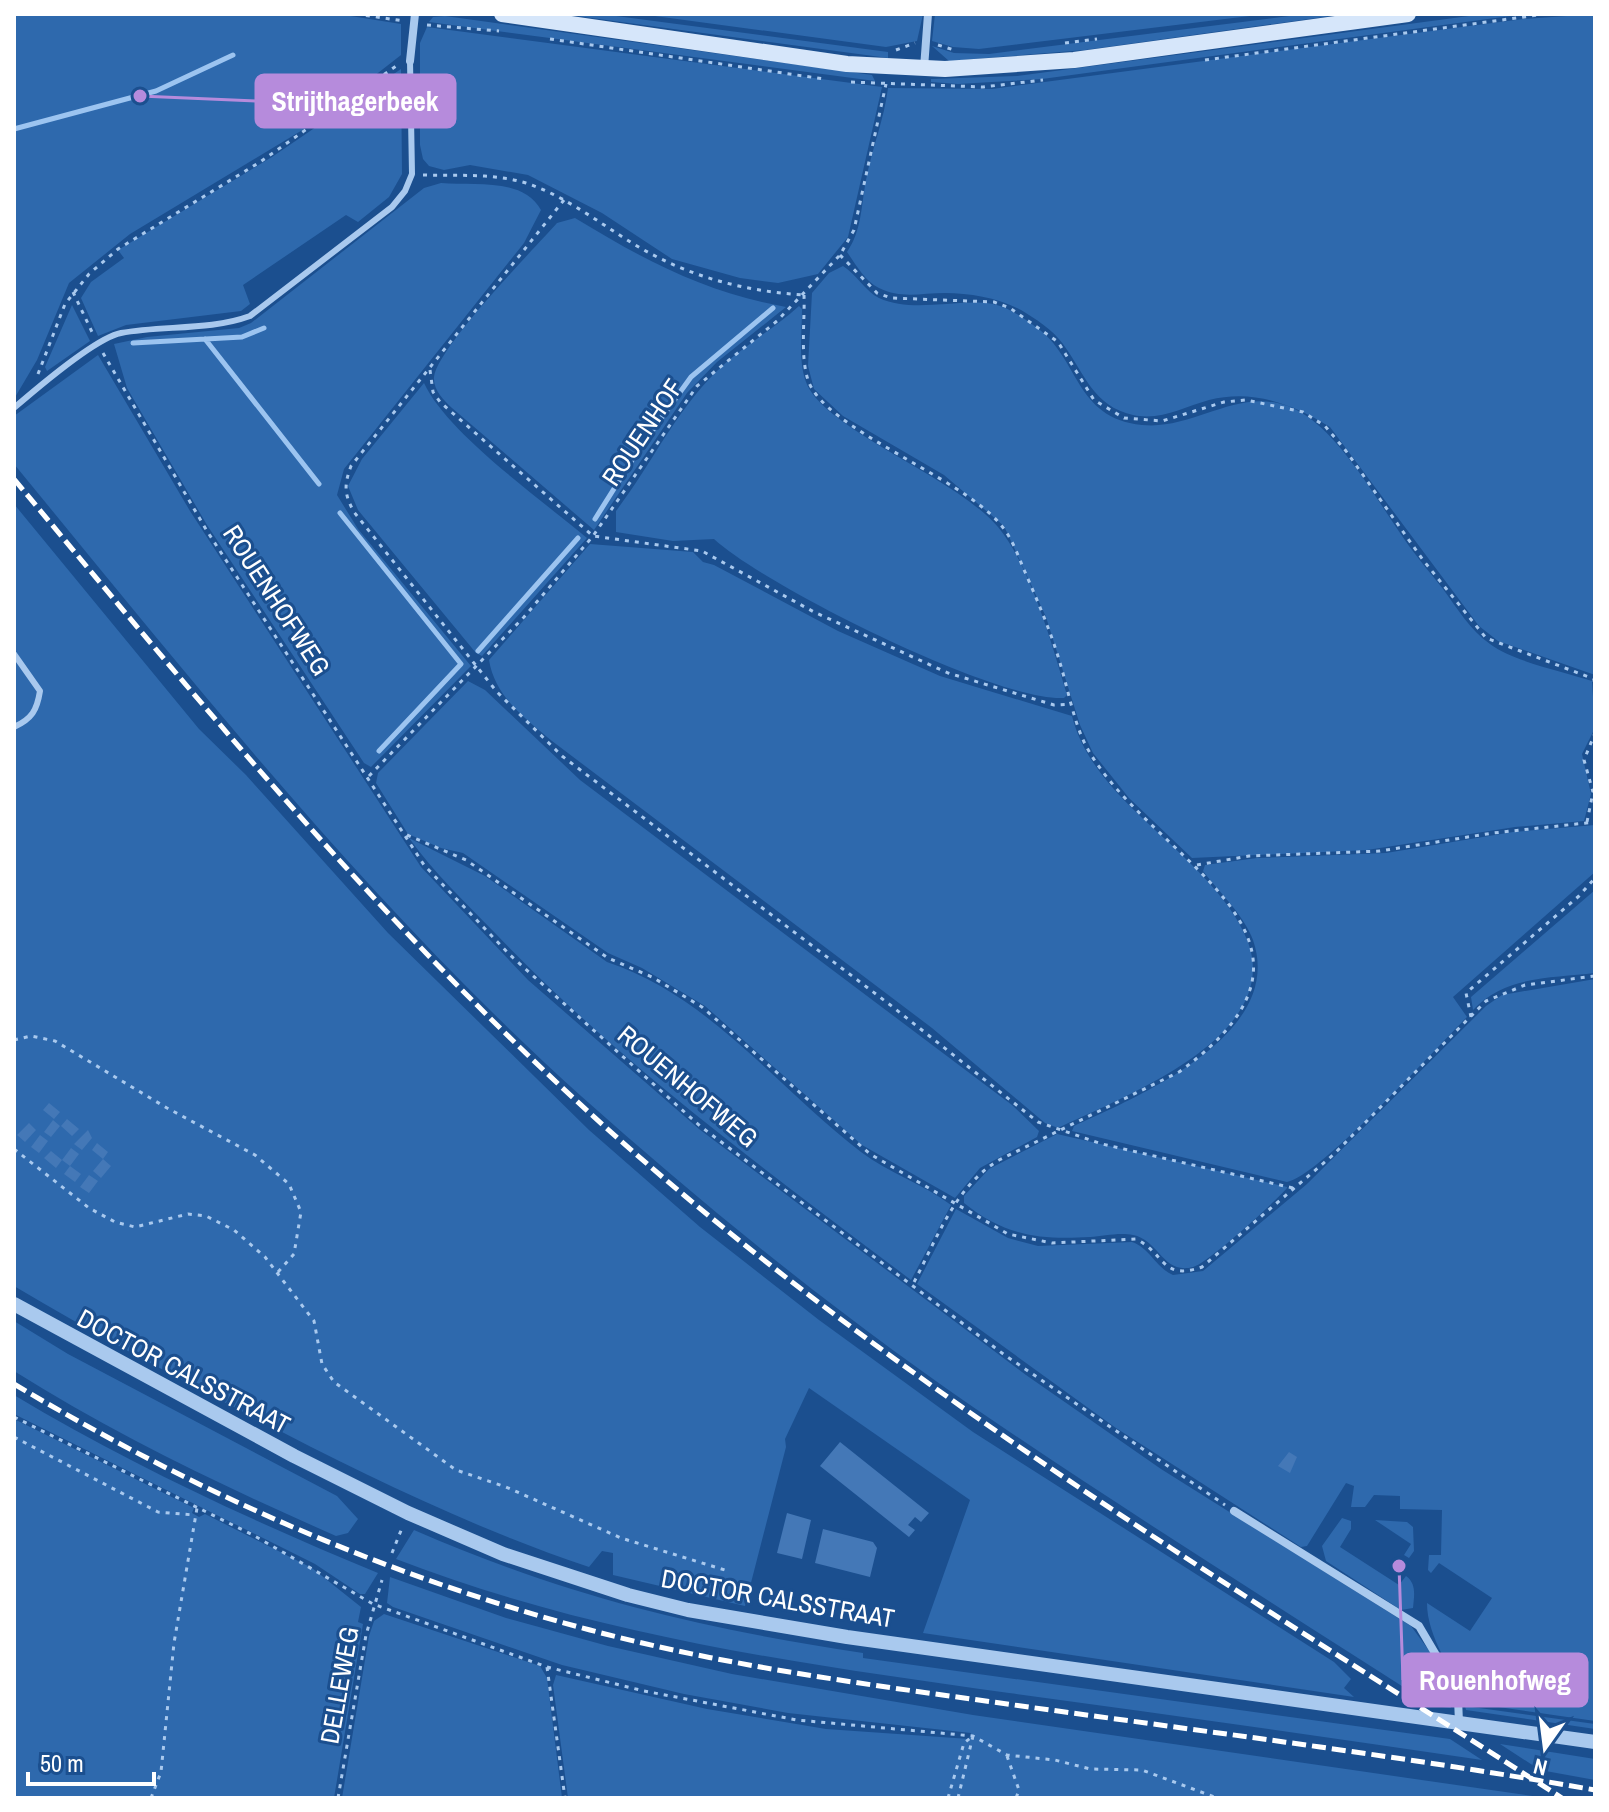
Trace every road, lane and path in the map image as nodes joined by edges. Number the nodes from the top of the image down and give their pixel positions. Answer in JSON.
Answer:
{"nodes":[{"id":1,"x":356,"y":14,"type":"edge"},
{"id":2,"x":502,"y":14,"type":"edge"},
{"id":3,"x":928,"y":14,"type":"edge"},
{"id":4,"x":1408,"y":14,"type":"edge"},
{"id":5,"x":415,"y":18,"type":"edge"},
{"id":6,"x":504,"y":32,"type":"dead end"},
{"id":7,"x":535,"y":37,"type":"dead end"},
{"id":8,"x":1112,"y":37,"type":"dead end"},
{"id":9,"x":925,"y":43,"type":"junction"},
{"id":10,"x":1051,"y":45,"type":"dead end"},
{"id":11,"x":891,"y":50,"type":"dead end"},
{"id":12,"x":959,"y":52,"type":"dead end"},
{"id":13,"x":410,"y":61,"type":"junction"},
{"id":14,"x":924,"y":68,"type":"junction"},
{"id":15,"x":834,"y":80,"type":"dead end"},
{"id":16,"x":845,"y":82,"type":"dead end"},
{"id":17,"x":886,"y":85,"type":"junction"},
{"id":18,"x":928,"y":87,"type":"dead end"},
{"id":19,"x":412,"y":174,"type":"junction"},
{"id":20,"x":564,"y":200,"type":"junction"},
{"id":21,"x":840,"y":255,"type":"junction"},
{"id":22,"x":73,"y":292,"type":"junction"},
{"id":23,"x":804,"y":295,"type":"junction"},
{"id":24,"x":98,"y":345,"type":"junction"},
{"id":25,"x":430,"y":367,"type":"junction"},
{"id":26,"x":33,"y":391,"type":"junction"},
{"id":27,"x":14,"y":408,"type":"edge"},
{"id":28,"x":593,"y":536,"type":"junction"},
{"id":29,"x":14,"y":654,"type":"edge"},
{"id":30,"x":478,"y":666,"type":"junction"},
{"id":31,"x":1595,"y":679,"type":"edge"},
{"id":32,"x":1595,"y":695,"type":"edge"},
{"id":33,"x":1072,"y":704,"type":"junction"},
{"id":34,"x":14,"y":727,"type":"edge"},
{"id":35,"x":1595,"y":733,"type":"edge"},
{"id":36,"x":1595,"y":771,"type":"edge"},
{"id":37,"x":1587,"y":773,"type":"junction"},
{"id":38,"x":369,"y":776,"type":"junction"},
{"id":39,"x":1587,"y":822,"type":"junction"},
{"id":40,"x":1595,"y":822,"type":"edge"},
{"id":41,"x":405,"y":835,"type":"junction"},
{"id":42,"x":1197,"y":865,"type":"junction"},
{"id":43,"x":1595,"y":878,"type":"edge"},
{"id":44,"x":1595,"y":976,"type":"edge"},
{"id":45,"x":1471,"y":1017,"type":"junction"},
{"id":46,"x":14,"y":1040,"type":"edge"},
{"id":47,"x":1059,"y":1131,"type":"junction"},
{"id":48,"x":14,"y":1149,"type":"edge"},
{"id":49,"x":1293,"y":1188,"type":"junction"},
{"id":50,"x":955,"y":1203,"type":"junction"},
{"id":51,"x":278,"y":1272,"type":"junction"},
{"id":52,"x":912,"y":1286,"type":"junction"},
{"id":53,"x":14,"y":1304,"type":"edge"},
{"id":54,"x":14,"y":1417,"type":"edge"},
{"id":55,"x":14,"y":1437,"type":"edge"},
{"id":56,"x":197,"y":1508,"type":"junction"},
{"id":57,"x":1234,"y":1511,"type":"joint"},
{"id":58,"x":194,"y":1515,"type":"junction"},
{"id":59,"x":404,"y":1522,"type":"dead end"},
{"id":60,"x":392,"y":1553,"type":"dead end"},
{"id":61,"x":728,"y":1571,"type":"dead end"},
{"id":62,"x":382,"y":1580,"type":"dead end"},
{"id":63,"x":373,"y":1604,"type":"junction"},
{"id":64,"x":547,"y":1667,"type":"junction"},
{"id":65,"x":1459,"y":1723,"type":"junction"},
{"id":66,"x":973,"y":1736,"type":"junction"},
{"id":67,"x":1595,"y":1742,"type":"edge"},
{"id":68,"x":1007,"y":1755,"type":"junction"},
{"id":69,"x":151,"y":1798,"type":"edge"},
{"id":70,"x":338,"y":1798,"type":"edge"},
{"id":71,"x":565,"y":1798,"type":"edge"},
{"id":72,"x":948,"y":1798,"type":"edge"},
{"id":73,"x":958,"y":1798,"type":"edge"},
{"id":74,"x":1016,"y":1798,"type":"edge"},
{"id":75,"x":1217,"y":1798,"type":"edge"}],
"edges":[{"from":1,"to":5,"type":"path"},
{"from":2,"to":14,"type":"main road"},
{"from":3,"to":9,"type":"street"},
{"from":4,"to":14,"type":"main road"},
{"from":5,"to":6,"type":"path"},
{"from":5,"to":13,"type":"street"},
{"from":7,"to":15,"type":"path"},
{"from":8,"to":10,"type":"path"},
{"from":9,"to":11,"type":"path"},
{"from":9,"to":12,"type":"path"},
{"from":9,"to":14,"type":"street"},
{"from":13,"to":19,"type":"lane"},
{"from":13,"to":22,"type":"path"},
{"from":16,"to":17,"type":"path"},
{"from":17,"to":18,"type":"path"},
{"from":17,"to":21,"type":"path","name":"ROUENHOF"},
{"from":19,"to":20,"type":"path"},
{"from":19,"to":24,"type":"lane"},
{"from":20,"to":23,"type":"path"},
{"from":20,"to":25,"type":"path"},
{"from":21,"to":23,"type":"path","name":"ROUENHOF"},
{"from":21,"to":31,"type":"path"},
{"from":22,"to":24,"type":"path","name":"ROUENHOFWEG"},
{"from":22,"to":26,"type":"path"},
{"from":23,"to":28,"type":"path","name":"ROUENHOF"},
{"from":23,"to":33,"type":"path"},
{"from":24,"to":26,"type":"lane"},
{"from":24,"to":38,"type":"path","name":"ROUENHOFWEG"},
{"from":25,"to":28,"type":"path"},
{"from":25,"to":30,"type":"path"},
{"from":26,"to":27,"type":"lane"},
{"from":28,"to":30,"type":"path","name":"ROUENHOF"},
{"from":28,"to":33,"type":"path"},
{"from":29,"to":34,"type":"lane"},
{"from":30,"to":38,"type":"path","name":"ROUENHOF"},
{"from":30,"to":47,"type":"path"},
{"from":31,"to":32,"type":"path"},
{"from":33,"to":42,"type":"path"},
{"from":35,"to":37,"type":"path"},
{"from":36,"to":37,"type":"path"},
{"from":37,"to":39,"type":"path"},
{"from":38,"to":41,"type":"path","name":"ROUENHOFWEG"},
{"from":39,"to":40,"type":"path"},
{"from":39,"to":42,"type":"path"},
{"from":41,"to":50,"type":"path"},
{"from":41,"to":52,"type":"path","name":"ROUENHOFWEG"},
{"from":42,"to":47,"type":"path"},
{"from":43,"to":45,"type":"path"},
{"from":44,"to":45,"type":"path"},
{"from":45,"to":49,"type":"path"},
{"from":46,"to":51,"type":"path"},
{"from":47,"to":49,"type":"path"},
{"from":47,"to":50,"type":"path"},
{"from":48,"to":51,"type":"path"},
{"from":49,"to":50,"type":"path"},
{"from":50,"to":52,"type":"path"},
{"from":51,"to":61,"type":"path"},
{"from":52,"to":57,"type":"path","name":"ROUENHOFWEG"},
{"from":53,"to":65,"type":"street","name":"DOCTOR CALSSTRAAT"},
{"from":54,"to":56,"type":"path"},
{"from":55,"to":58,"type":"path"},
{"from":56,"to":58,"type":"path"},
{"from":56,"to":63,"type":"path"},
{"from":57,"to":65,"type":"street"},
{"from":58,"to":69,"type":"path"},
{"from":59,"to":60,"type":"path"},
{"from":62,"to":63,"type":"path","name":"DELLEWEG"},
{"from":63,"to":64,"type":"path"},
{"from":63,"to":70,"type":"path","name":"DELLEWEG"},
{"from":64,"to":66,"type":"path"},
{"from":64,"to":71,"type":"path"},
{"from":65,"to":67,"type":"street","name":"DOCTOR CALSSTRAAT"},
{"from":66,"to":68,"type":"path"},
{"from":66,"to":72,"type":"path"},
{"from":66,"to":73,"type":"path"},
{"from":68,"to":74,"type":"path"},
{"from":68,"to":75,"type":"path"}]}
